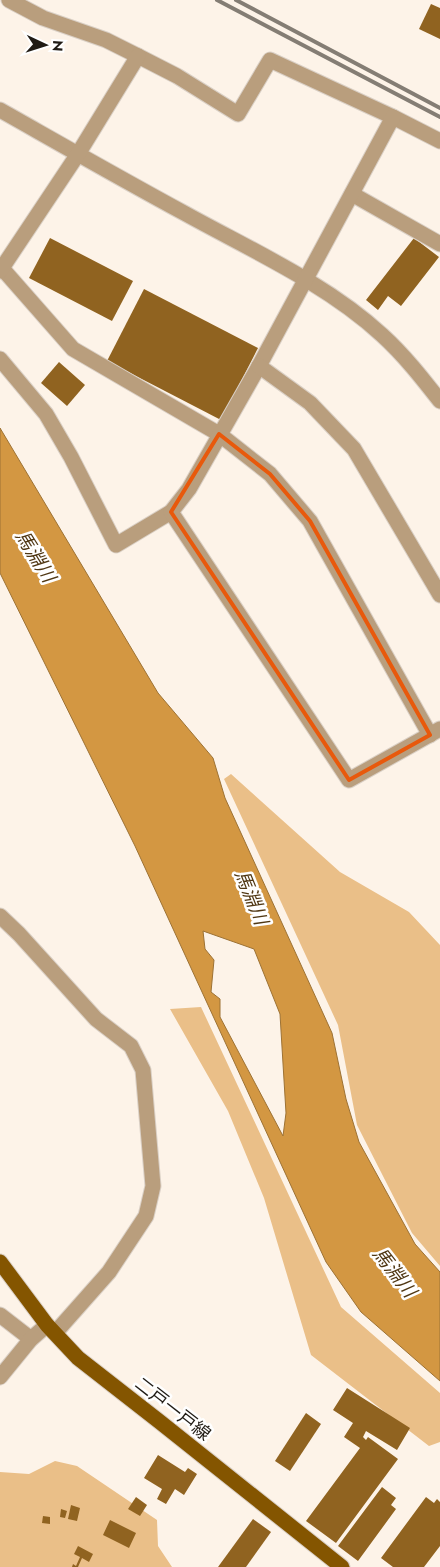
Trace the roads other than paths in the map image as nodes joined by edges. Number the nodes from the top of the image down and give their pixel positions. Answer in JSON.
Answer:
{"nodes":[{"id":1,"x":9,"y":0,"type":"edge"},
{"id":2,"x":138,"y":56,"type":"junction"},
{"id":3,"x":0,"y":110,"type":"edge"},
{"id":4,"x":393,"y":116,"type":"junction"},
{"id":5,"x":440,"y":141,"type":"edge"},
{"id":6,"x":78,"y":154,"type":"junction"},
{"id":7,"x":352,"y":194,"type":"junction"},
{"id":8,"x":440,"y":244,"type":"edge"},
{"id":9,"x":1,"y":269,"type":"edge"},
{"id":10,"x":305,"y":279,"type":"junction"},
{"id":11,"x":0,"y":360,"type":"edge"},
{"id":12,"x":259,"y":366,"type":"junction"},
{"id":13,"x":440,"y":401,"type":"edge"},
{"id":14,"x":219,"y":434,"type":"junction"},
{"id":15,"x":171,"y":512,"type":"junction"},
{"id":16,"x":440,"y":595,"type":"edge"},
{"id":17,"x":435,"y":732,"type":"edge"},
{"id":18,"x":0,"y":916,"type":"edge"},
{"id":19,"x":0,"y":1262,"type":"edge"},
{"id":20,"x":0,"y":1315,"type":"edge"},
{"id":21,"x":51,"y":1329,"type":"junction"},
{"id":22,"x":31,"y":1339,"type":"junction"},
{"id":23,"x":0,"y":1377,"type":"edge"},
{"id":24,"x":342,"y":1567,"type":"edge"}],
"edges":[{"from":1,"to":2,"type":"street"},
{"from":2,"to":4,"type":"street"},
{"from":2,"to":6,"type":"street"},
{"from":3,"to":6,"type":"street"},
{"from":4,"to":5,"type":"street"},
{"from":4,"to":7,"type":"street"},
{"from":6,"to":9,"type":"street"},
{"from":6,"to":10,"type":"street"},
{"from":7,"to":8,"type":"street"},
{"from":7,"to":10,"type":"street"},
{"from":9,"to":14,"type":"street"},
{"from":10,"to":12,"type":"street"},
{"from":10,"to":13,"type":"street"},
{"from":11,"to":15,"type":"street"},
{"from":12,"to":14,"type":"street"},
{"from":12,"to":16,"type":"street"},
{"from":14,"to":15,"type":"street"},
{"from":14,"to":17,"type":"street"},
{"from":15,"to":17,"type":"street"},
{"from":18,"to":21,"type":"street"},
{"from":19,"to":21,"type":"main road","name":"二戸一戸線"},
{"from":20,"to":22,"type":"street"},
{"from":21,"to":22,"type":"street"},
{"from":21,"to":24,"type":"main road","name":"二戸一戸線"},
{"from":22,"to":23,"type":"street"}]}
